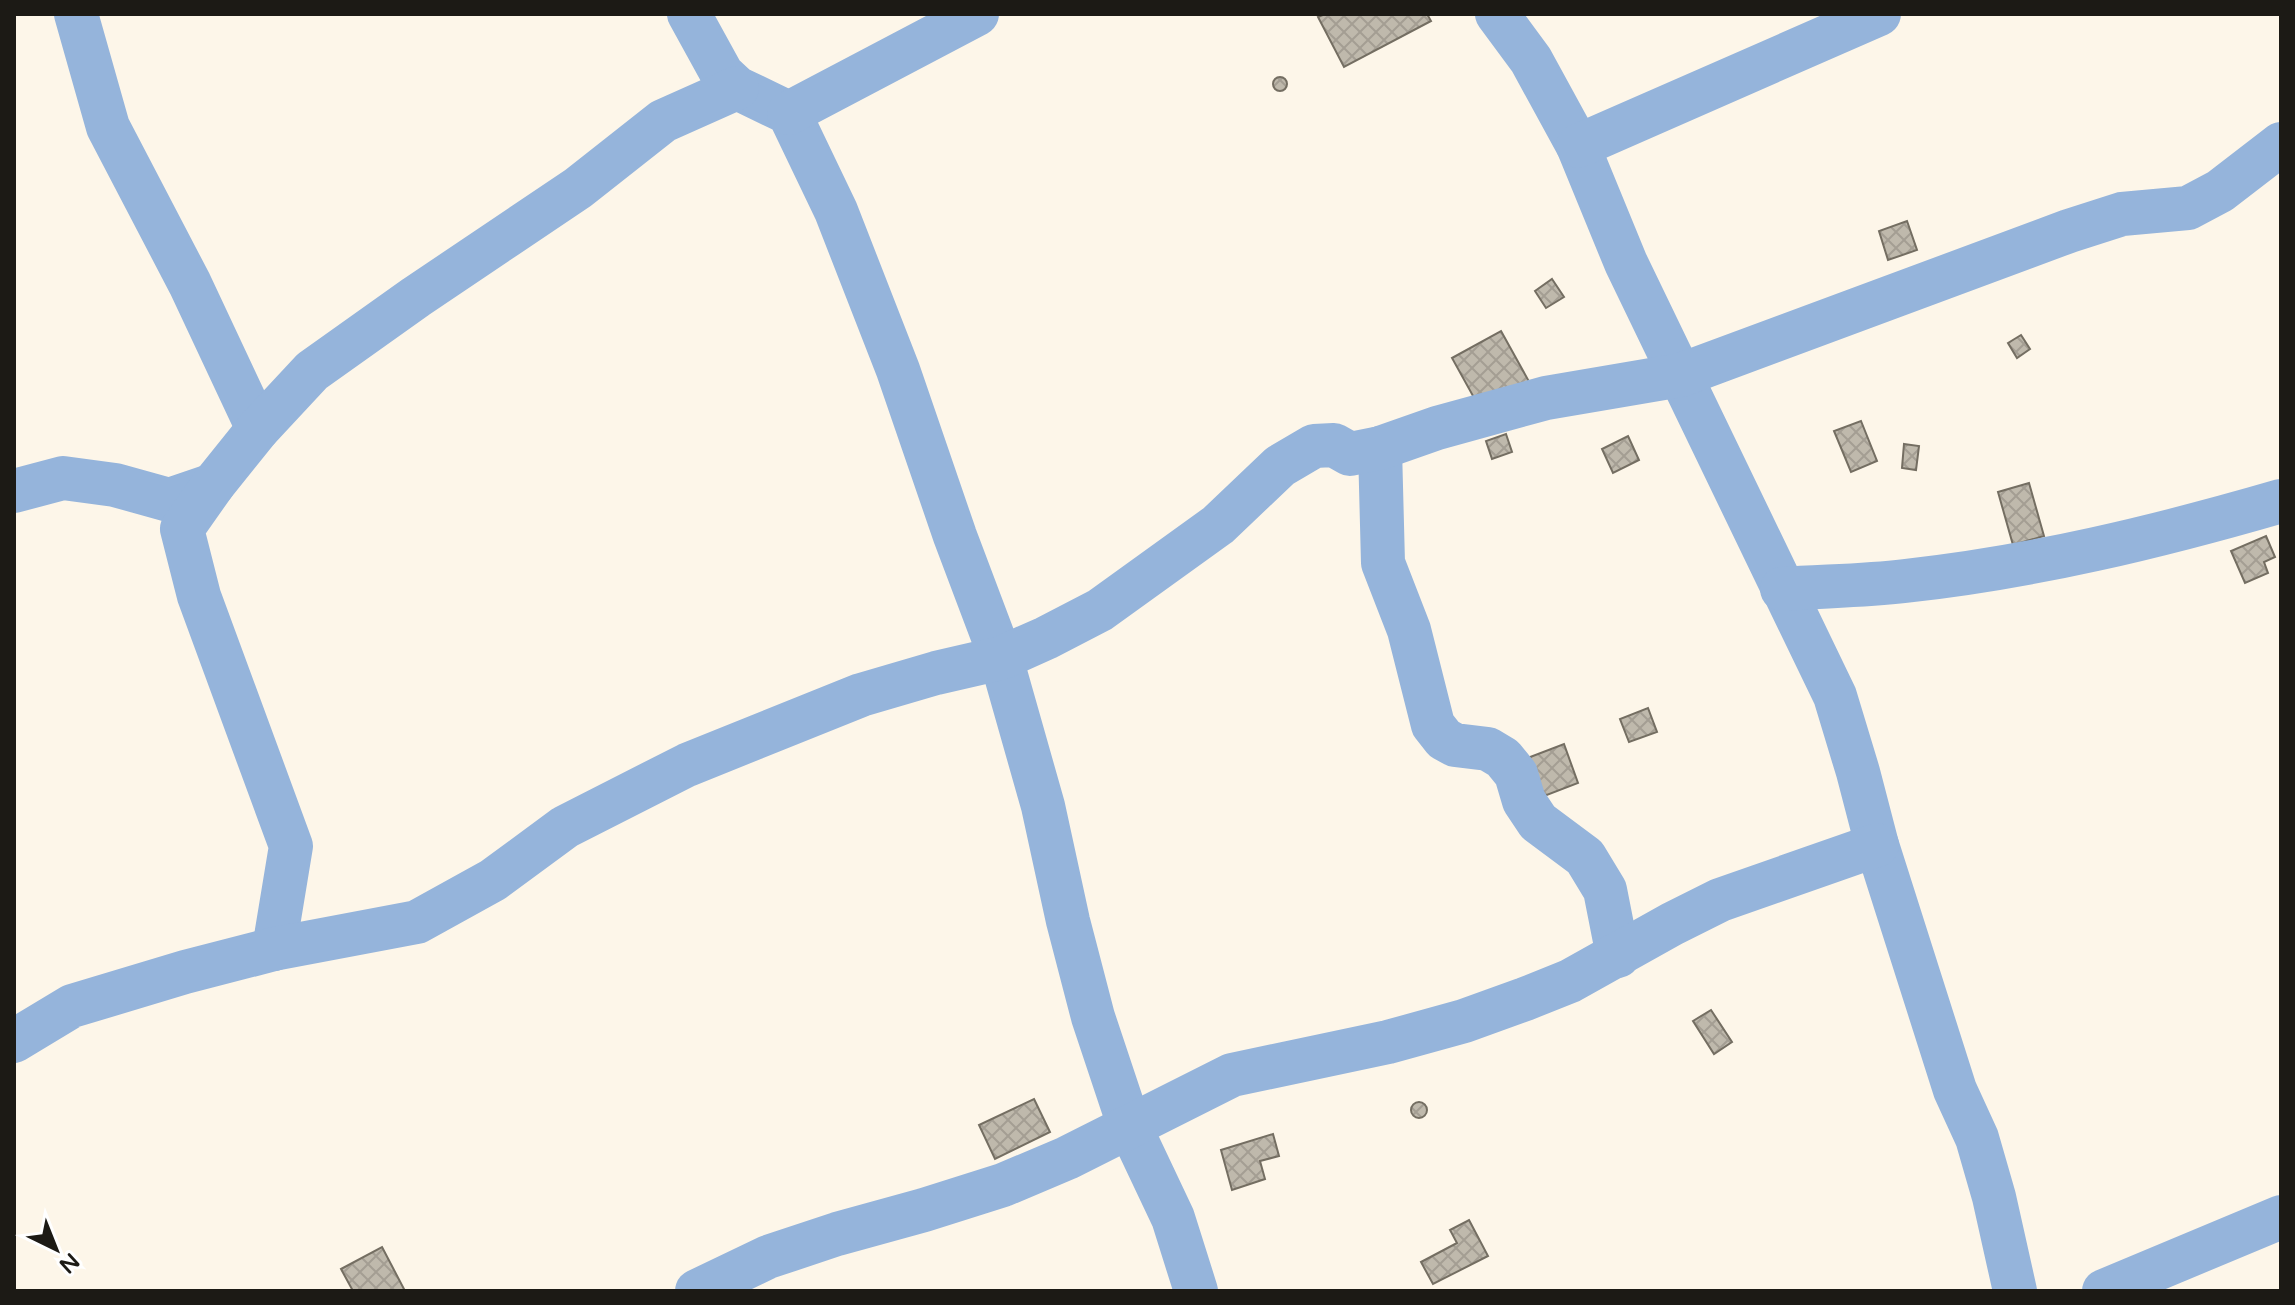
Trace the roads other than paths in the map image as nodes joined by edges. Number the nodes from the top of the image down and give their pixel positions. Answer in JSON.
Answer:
{"nodes":[{"id":1,"x":76,"y":14,"type":"edge"},
{"id":2,"x":689,"y":14,"type":"edge"},
{"id":3,"x":977,"y":14,"type":"edge"},
{"id":4,"x":1497,"y":14,"type":"edge"},
{"id":5,"x":1879,"y":14,"type":"edge"},
{"id":6,"x":737,"y":88,"type":"junction"},
{"id":7,"x":789,"y":113,"type":"junction"},
{"id":8,"x":2281,"y":144,"type":"edge"},
{"id":9,"x":1578,"y":146,"type":"junction"},
{"id":10,"x":1681,"y":375,"type":"junction"},
{"id":11,"x":258,"y":429,"type":"junction"},
{"id":12,"x":1380,"y":448,"type":"junction"},
{"id":13,"x":213,"y":485,"type":"junction"},
{"id":14,"x":14,"y":491,"type":"edge"},
{"id":15,"x":2281,"y":501,"type":"edge"},
{"id":16,"x":1782,"y":589,"type":"junction"},
{"id":17,"x":1001,"y":658,"type":"junction"},
{"id":18,"x":1877,"y":845,"type":"junction"},
{"id":19,"x":274,"y":949,"type":"junction"},
{"id":20,"x":1618,"y":956,"type":"junction"},
{"id":21,"x":14,"y":1041,"type":"edge"},
{"id":22,"x":1129,"y":1125,"type":"junction"},
{"id":23,"x":2281,"y":1217,"type":"edge"},
{"id":24,"x":697,"y":1291,"type":"edge"},
{"id":25,"x":1196,"y":1291,"type":"edge"},
{"id":26,"x":2015,"y":1291,"type":"edge"},
{"id":27,"x":2104,"y":1291,"type":"edge"}],
"edges":[{"from":1,"to":11,"type":"street"},
{"from":2,"to":6,"type":"street"},
{"from":3,"to":7,"type":"street"},
{"from":4,"to":9,"type":"street"},
{"from":5,"to":9,"type":"street"},
{"from":6,"to":7,"type":"street"},
{"from":6,"to":11,"type":"street"},
{"from":7,"to":17,"type":"street"},
{"from":8,"to":10,"type":"street"},
{"from":9,"to":10,"type":"street"},
{"from":10,"to":12,"type":"street"},
{"from":10,"to":16,"type":"street"},
{"from":11,"to":13,"type":"street"},
{"from":12,"to":17,"type":"street"},
{"from":12,"to":20,"type":"street"},
{"from":13,"to":14,"type":"street"},
{"from":13,"to":19,"type":"street"},
{"from":15,"to":16,"type":"street"},
{"from":16,"to":18,"type":"street"},
{"from":17,"to":19,"type":"street"},
{"from":17,"to":22,"type":"street"},
{"from":18,"to":20,"type":"street"},
{"from":18,"to":26,"type":"street"},
{"from":19,"to":21,"type":"street"},
{"from":20,"to":22,"type":"street"},
{"from":22,"to":24,"type":"street"},
{"from":22,"to":25,"type":"street"},
{"from":23,"to":27,"type":"street"}]}
